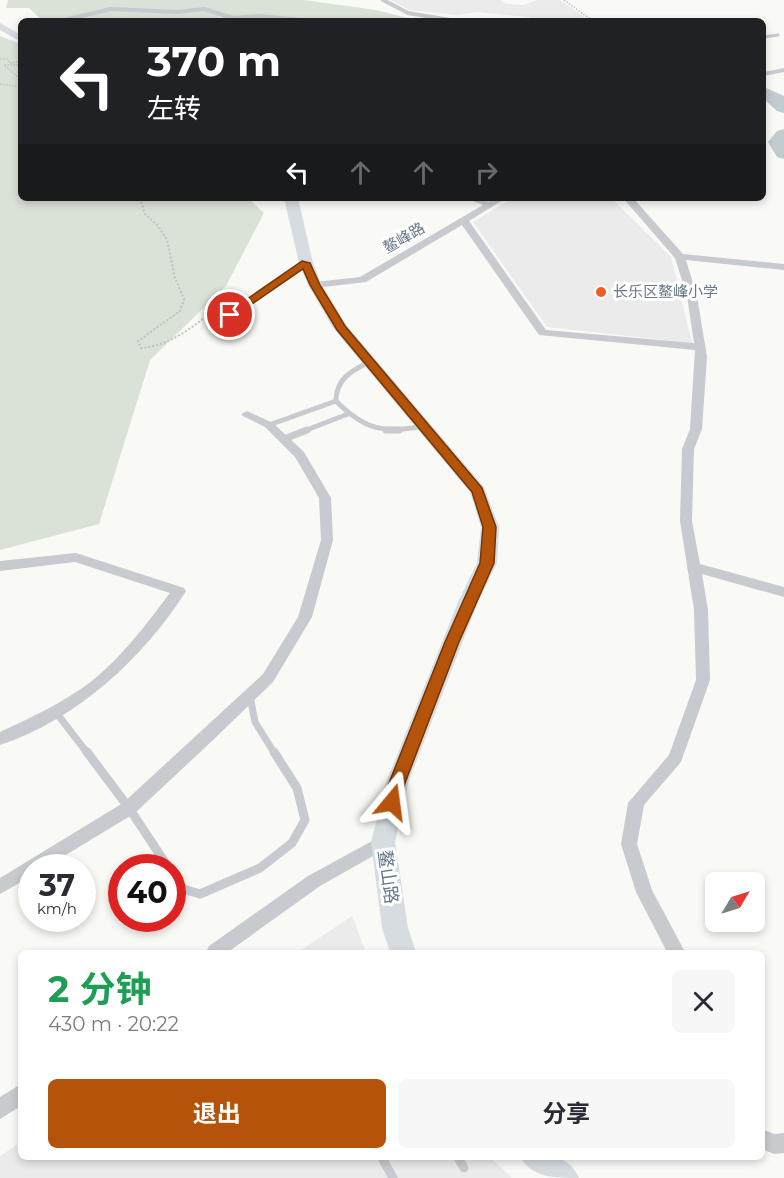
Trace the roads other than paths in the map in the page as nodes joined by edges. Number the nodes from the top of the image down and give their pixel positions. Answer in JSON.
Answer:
{"nodes":[{"id":1,"x":383,"y":0,"type":"edge"},
{"id":2,"x":70,"y":18,"type":"edge"},
{"id":3,"x":281,"y":18,"type":"edge"},
{"id":4,"x":439,"y":18,"type":"edge"},
{"id":5,"x":0,"y":26,"type":"edge"},
{"id":6,"x":18,"y":37,"type":"edge"},
{"id":7,"x":784,"y":70,"type":"edge"},
{"id":8,"x":766,"y":74,"type":"edge"},
{"id":9,"x":292,"y":201,"type":"edge"},
{"id":10,"x":480,"y":201,"type":"edge"},
{"id":11,"x":496,"y":201,"type":"edge"},
{"id":12,"x":631,"y":201,"type":"edge"},
{"id":13,"x":490,"y":205,"type":"junction"},
{"id":14,"x":464,"y":221,"type":"junction"},
{"id":15,"x":680,"y":257,"type":"junction"},
{"id":16,"x":306,"y":263,"type":"junction"},
{"id":17,"x":784,"y":267,"type":"edge"},
{"id":18,"x":315,"y":285,"type":"junction"},
{"id":19,"x":214,"y":325,"type":"dead end"},
{"id":20,"x":700,"y":347,"type":"junction"},
{"id":21,"x":369,"y":362,"type":"junction"},
{"id":22,"x":336,"y":401,"type":"junction"},
{"id":23,"x":247,"y":414,"type":"dead end"},
{"id":24,"x":348,"y":414,"type":"junction"},
{"id":25,"x":269,"y":425,"type":"junction"},
{"id":26,"x":424,"y":426,"type":"junction"},
{"id":27,"x":284,"y":439,"type":"junction"},
{"id":28,"x":0,"y":566,"type":"edge"},
{"id":29,"x":694,"y":567,"type":"junction"},
{"id":30,"x":784,"y":592,"type":"edge"},
{"id":31,"x":250,"y":696,"type":"junction"},
{"id":32,"x":55,"y":711,"type":"junction"},
{"id":33,"x":0,"y":740,"type":"edge"},
{"id":34,"x":129,"y":808,"type":"junction"},
{"id":35,"x":383,"y":842,"type":"junction"},
{"id":36,"x":53,"y":854,"type":"edge"},
{"id":37,"x":159,"y":854,"type":"edge"},
{"id":38,"x":18,"y":876,"type":"edge"},
{"id":39,"x":0,"y":887,"type":"edge"},
{"id":40,"x":186,"y":890,"type":"edge"},
{"id":41,"x":218,"y":950,"type":"edge"},
{"id":42,"x":403,"y":950,"type":"edge"},
{"id":43,"x":675,"y":950,"type":"edge"},
{"id":44,"x":18,"y":1096,"type":"edge"},
{"id":45,"x":0,"y":1109,"type":"edge"},
{"id":46,"x":765,"y":1140,"type":"edge"},
{"id":47,"x":784,"y":1143,"type":"edge"},
{"id":48,"x":383,"y":1160,"type":"edge"},
{"id":49,"x":459,"y":1160,"type":"edge"},
{"id":50,"x":464,"y":1168,"type":"dead end"},
{"id":51,"x":393,"y":1178,"type":"edge"}],
"edges":[{"from":1,"to":4,"type":"lane"},
{"from":2,"to":3,"type":"lane"},
{"from":5,"to":6,"type":"street"},
{"from":7,"to":8,"type":"street"},
{"from":9,"to":16,"type":"street","name":"鳌山路"},
{"from":10,"to":13,"type":"lane"},
{"from":11,"to":13,"type":"street","name":"鳌峰路"},
{"from":12,"to":15,"type":"street"},
{"from":13,"to":14,"type":"street","name":"鳌峰路"},
{"from":14,"to":18,"type":"street","name":"鳌峰路"},
{"from":14,"to":20,"type":"street"},
{"from":15,"to":17,"type":"street"},
{"from":15,"to":20,"type":"street"},
{"from":16,"to":18,"type":"street","name":"鳌山路"},
{"from":16,"to":19,"type":"lane"},
{"from":18,"to":21,"type":"street","name":"鳌山路"},
{"from":20,"to":29,"type":"street"},
{"from":21,"to":22,"type":"lane"},
{"from":21,"to":26,"type":"street","name":"鳌山路"},
{"from":22,"to":24,"type":"lane"},
{"from":22,"to":25,"type":"lane"},
{"from":23,"to":25,"type":"street"},
{"from":24,"to":26,"type":"lane"},
{"from":24,"to":27,"type":"lane"},
{"from":25,"to":27,"type":"street"},
{"from":26,"to":35,"type":"street","name":"鳌山路"},
{"from":27,"to":31,"type":"street"},
{"from":28,"to":32,"type":"street"},
{"from":29,"to":30,"type":"street"},
{"from":29,"to":43,"type":"street"},
{"from":31,"to":34,"type":"street"},
{"from":31,"to":40,"type":"lane"},
{"from":32,"to":33,"type":"street"},
{"from":32,"to":34,"type":"lane"},
{"from":34,"to":36,"type":"street"},
{"from":34,"to":37,"type":"lane"},
{"from":35,"to":41,"type":"street"},
{"from":35,"to":42,"type":"street","name":"鳌山路"},
{"from":38,"to":39,"type":"street"},
{"from":44,"to":45,"type":"street"},
{"from":46,"to":47,"type":"street"},
{"from":48,"to":51,"type":"lane"},
{"from":49,"to":50,"type":"lane"}]}
